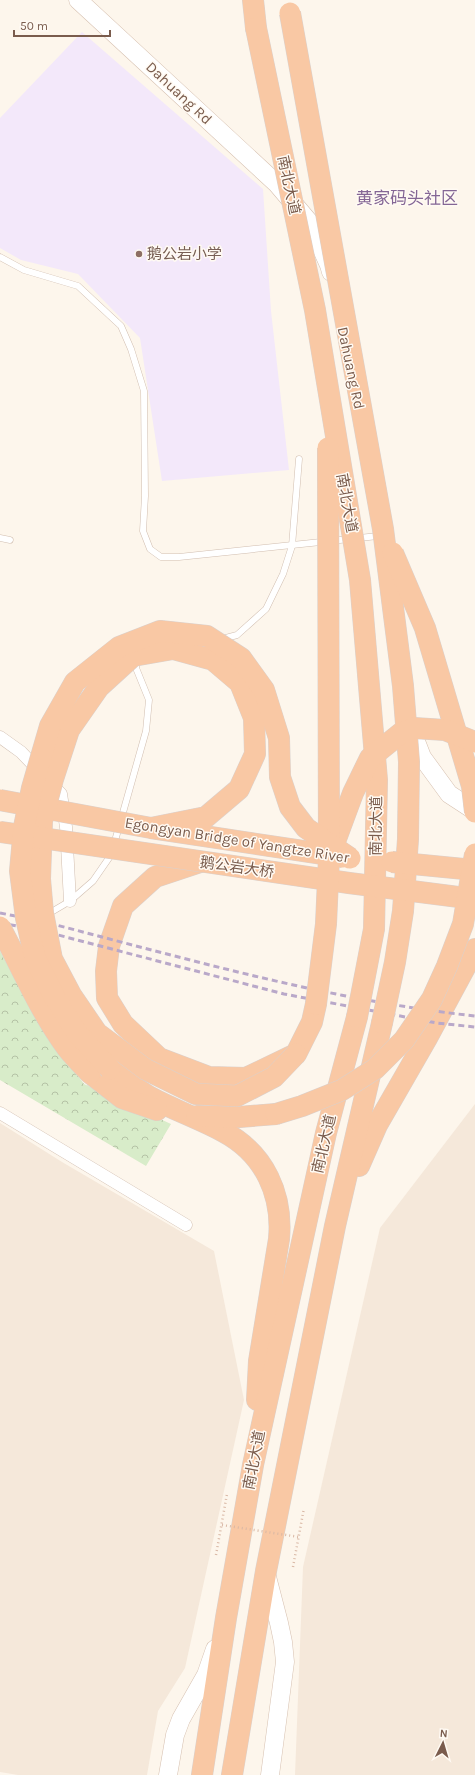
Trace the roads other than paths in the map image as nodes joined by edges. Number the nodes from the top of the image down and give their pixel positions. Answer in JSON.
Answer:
{"nodes":[{"id":1,"x":78,"y":0,"type":"edge"},
{"id":2,"x":247,"y":0,"type":"edge"},
{"id":3,"x":253,"y":0,"type":"edge"},
{"id":4,"x":289,"y":4,"type":"edge"},
{"id":5,"x":256,"y":28,"type":"junction"},
{"id":6,"x":0,"y":257,"type":"edge"},
{"id":7,"x":315,"y":310,"type":"junction"},
{"id":8,"x":299,"y":459,"type":"dead end"},
{"id":9,"x":381,"y":533,"type":"junction"},
{"id":10,"x":0,"y":538,"type":"edge"},
{"id":11,"x":10,"y":540,"type":"dead end"},
{"id":12,"x":292,"y":546,"type":"junction"},
{"id":13,"x":174,"y":639,"type":"dead end"},
{"id":14,"x":202,"y":644,"type":"dead end"},
{"id":15,"x":0,"y":737,"type":"edge"},
{"id":16,"x":475,"y":742,"type":"edge"},
{"id":17,"x":0,"y":800,"type":"edge"},
{"id":18,"x":475,"y":812,"type":"edge"},
{"id":19,"x":151,"y":828,"type":"junction"},
{"id":20,"x":0,"y":832,"type":"edge"},
{"id":21,"x":475,"y":854,"type":"edge"},
{"id":22,"x":329,"y":857,"type":"junction"},
{"id":23,"x":350,"y":858,"type":"junction"},
{"id":24,"x":200,"y":862,"type":"junction"},
{"id":25,"x":475,"y":870,"type":"edge"},
{"id":26,"x":475,"y":899,"type":"edge"},
{"id":27,"x":70,"y":901,"type":"junction"},
{"id":28,"x":38,"y":920,"type":"dead end"},
{"id":29,"x":32,"y":924,"type":"dead end"},
{"id":30,"x":11,"y":931,"type":"edge"},
{"id":31,"x":0,"y":943,"type":"edge"},
{"id":32,"x":475,"y":949,"type":"edge"},
{"id":33,"x":296,"y":1054,"type":"junction"},
{"id":34,"x":0,"y":1113,"type":"edge"},
{"id":35,"x":187,"y":1115,"type":"junction"},
{"id":36,"x":186,"y":1225,"type":"dead end"},
{"id":37,"x":335,"y":1226,"type":"junction"},
{"id":38,"x":253,"y":1465,"type":"junction"},
{"id":39,"x":266,"y":1571,"type":"junction"},
{"id":40,"x":226,"y":1618,"type":"junction"},
{"id":41,"x":168,"y":1775,"type":"edge"},
{"id":42,"x":202,"y":1775,"type":"edge"},
{"id":43,"x":232,"y":1775,"type":"edge"},
{"id":44,"x":270,"y":1775,"type":"edge"}],
"edges":[{"from":1,"to":9,"type":"main road","name":"Dahuang Rd"},
{"from":2,"to":5,"type":"main road","name":"南北大道"},
{"from":3,"to":5,"type":"highway","name":"南北大道"},
{"from":4,"to":9,"type":"highway","name":"南北大道","bridge":true},
{"from":5,"to":7,"type":"highway","name":"南北大道","bridge":true},
{"from":6,"to":12,"type":"lane"},
{"from":7,"to":22,"type":"highway","bridge":true},
{"from":7,"to":38,"type":"highway","name":"南北大道","bridge":true},
{"from":8,"to":12,"type":"lane"},
{"from":9,"to":12,"type":"lane"},
{"from":9,"to":18,"type":"highway","bridge":true},
{"from":9,"to":18,"type":"main road","name":"Dahuang Rd"},
{"from":9,"to":37,"type":"highway","name":"南北大道","bridge":true},
{"from":10,"to":11,"type":"lane"},
{"from":12,"to":14,"type":"lane"},
{"from":13,"to":27,"type":"lane"},
{"from":15,"to":27,"type":"street"},
{"from":16,"to":22,"type":"highway","bridge":true},
{"from":17,"to":19,"type":"highway","name":"Egongyan Bridge of Yangtze River","bridge":true},
{"from":19,"to":23,"type":"highway","name":"Egongyan Bridge of Yangtze River","bridge":true},
{"from":19,"to":33,"type":"highway","bridge":true},
{"from":20,"to":24,"type":"highway","name":"鹅公岩大桥","bridge":true},
{"from":21,"to":35,"type":"highway","bridge":true},
{"from":22,"to":33,"type":"highway","bridge":true},
{"from":23,"to":25,"type":"highway","name":"Egongyan Bridge of Yangtze River","bridge":true},
{"from":23,"to":35,"type":"highway","bridge":true},
{"from":24,"to":26,"type":"highway","name":"鹅公岩大桥","bridge":true},
{"from":24,"to":33,"type":"highway","bridge":true},
{"from":27,"to":28,"type":"lane"},
{"from":29,"to":30,"type":"lane"},
{"from":30,"to":31,"type":"lane"},
{"from":30,"to":35,"type":"highway","bridge":true},
{"from":32,"to":37,"type":"highway"},
{"from":34,"to":36,"type":"street"},
{"from":35,"to":38,"type":"highway"},
{"from":37,"to":39,"type":"highway","name":"南北大道"},
{"from":38,"to":40,"type":"highway","name":"南北大道"},
{"from":39,"to":43,"type":"highway","name":"南北大道"},
{"from":39,"to":44,"type":"main road","name":"南北大道"},
{"from":40,"to":41,"type":"main road","name":"南北大道"},
{"from":40,"to":42,"type":"highway","name":"南北大道"}]}
